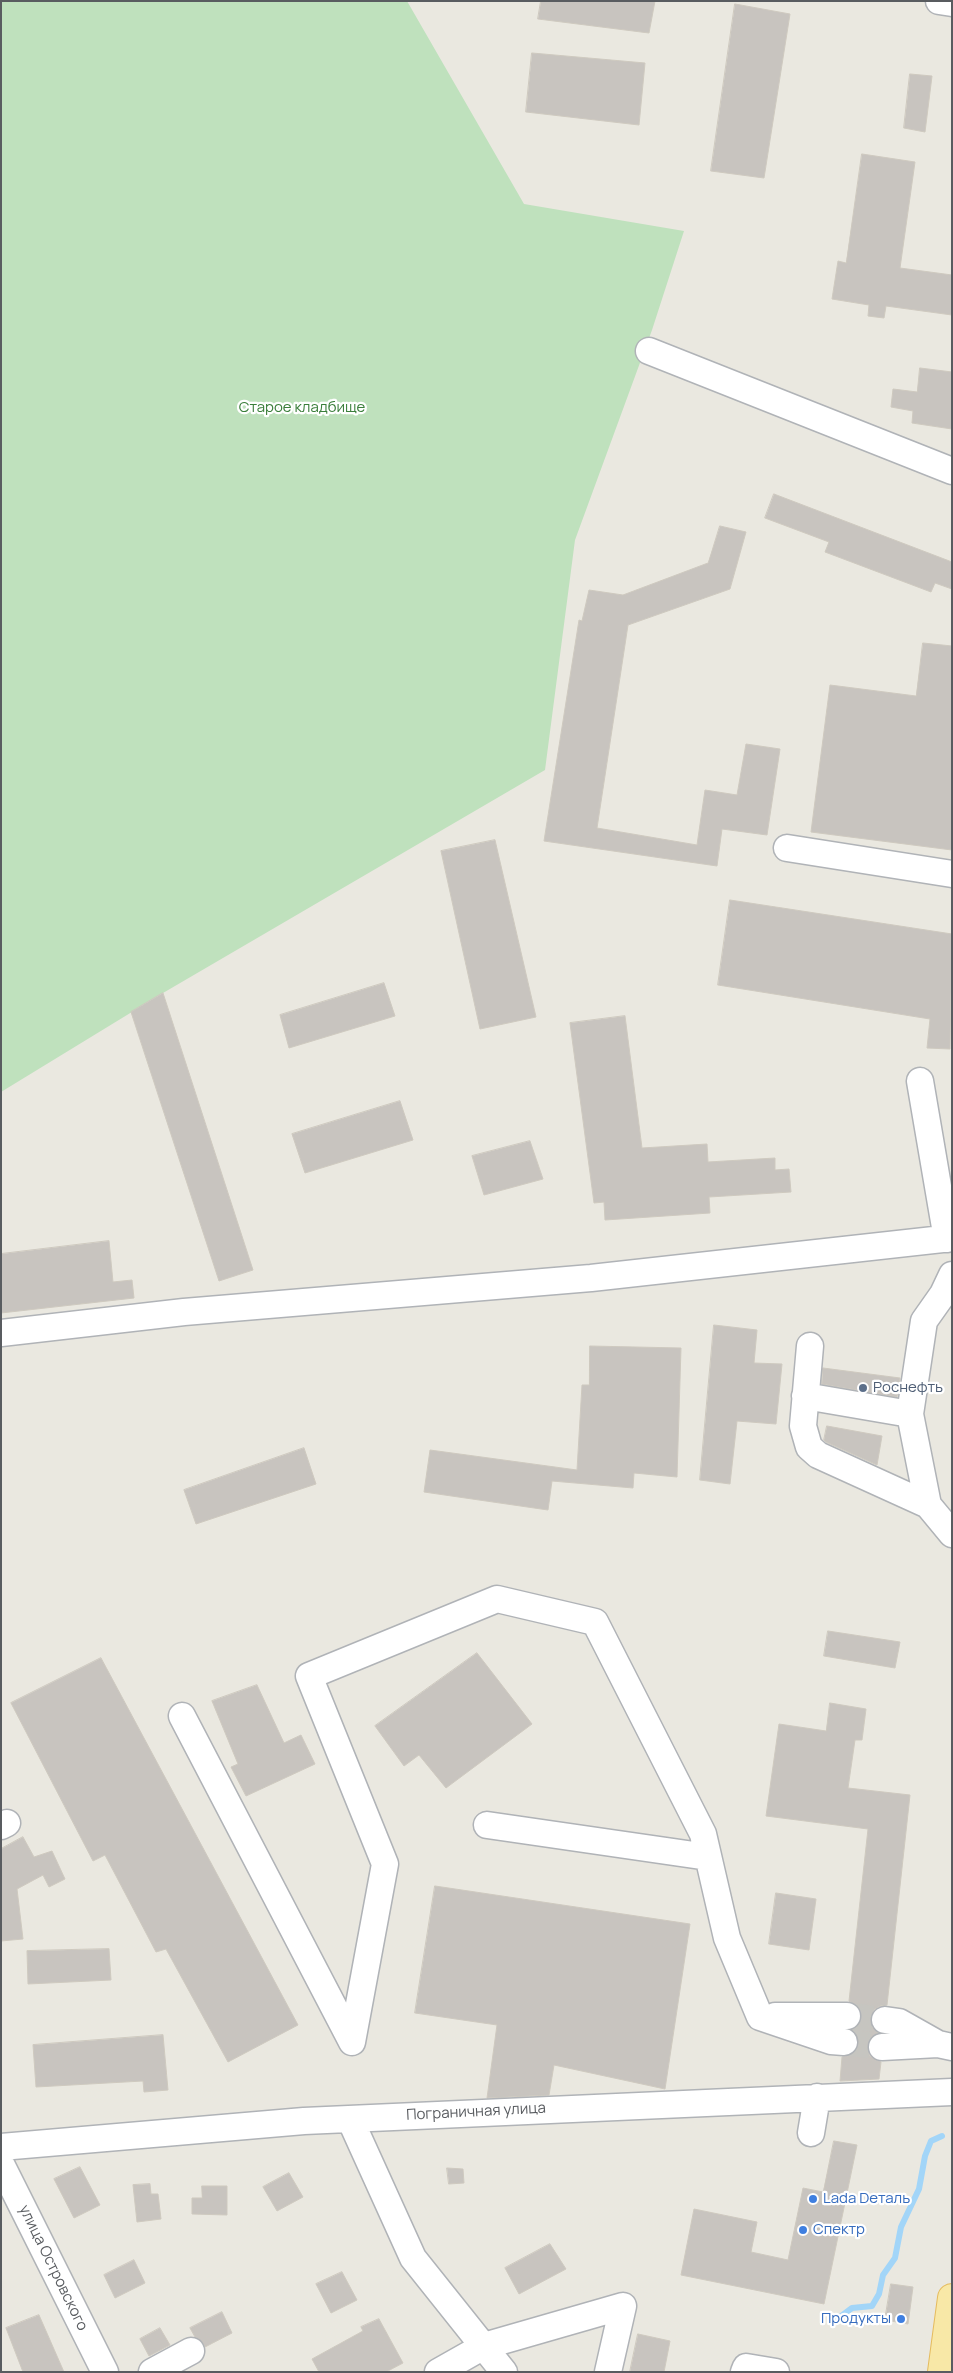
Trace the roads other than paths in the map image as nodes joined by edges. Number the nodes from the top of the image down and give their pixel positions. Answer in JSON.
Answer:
{"nodes":[{"id":1,"x":939,"y":1,"type":"edge"},
{"id":2,"x":952,"y":3,"type":"edge"},
{"id":3,"x":649,"y":351,"type":"dead end"},
{"id":4,"x":952,"y":471,"type":"edge"},
{"id":5,"x":787,"y":848,"type":"dead end"},
{"id":6,"x":952,"y":874,"type":"edge"},
{"id":7,"x":920,"y":1081,"type":"dead end"},
{"id":8,"x":949,"y":1238,"type":"edge"},
{"id":9,"x":952,"y":1275,"type":"edge"},
{"id":10,"x":1,"y":1333,"type":"edge"},
{"id":11,"x":810,"y":1346,"type":"dead end"},
{"id":12,"x":805,"y":1396,"type":"junction"},
{"id":13,"x":910,"y":1414,"type":"junction"},
{"id":14,"x":928,"y":1505,"type":"junction"},
{"id":15,"x":952,"y":1534,"type":"edge"},
{"id":16,"x":182,"y":1716,"type":"dead end"},
{"id":17,"x":487,"y":1825,"type":"dead end"},
{"id":18,"x":708,"y":1857,"type":"junction"},
{"id":19,"x":760,"y":2016,"type":"junction"},
{"id":20,"x":847,"y":2016,"type":"tunnel mouth"},
{"id":21,"x":885,"y":2020,"type":"tunnel mouth"},
{"id":22,"x":844,"y":2042,"type":"tunnel mouth"},
{"id":23,"x":945,"y":2046,"type":"edge"},
{"id":24,"x":882,"y":2047,"type":"tunnel mouth"},
{"id":25,"x":952,"y":2092,"type":"edge"},
{"id":26,"x":817,"y":2097,"type":"junction"},
{"id":27,"x":350,"y":2119,"type":"junction"},
{"id":28,"x":811,"y":2133,"type":"dead end"},
{"id":29,"x":1,"y":2147,"type":"edge"},
{"id":30,"x":1,"y":2164,"type":"edge"},
{"id":31,"x":952,"y":2298,"type":"edge"},
{"id":32,"x":484,"y":2346,"type":"junction"},
{"id":33,"x":191,"y":2351,"type":"dead end"},
{"id":34,"x":946,"y":2364,"type":"edge"},
{"id":35,"x":105,"y":2372,"type":"edge"},
{"id":36,"x":152,"y":2372,"type":"edge"},
{"id":37,"x":438,"y":2372,"type":"edge"},
{"id":38,"x":504,"y":2372,"type":"edge"},
{"id":39,"x":608,"y":2372,"type":"edge"},
{"id":40,"x":744,"y":2372,"type":"edge"},
{"id":41,"x":776,"y":2372,"type":"edge"}],
"edges":[{"from":1,"to":2,"type":"street"},
{"from":3,"to":4,"type":"street"},
{"from":5,"to":6,"type":"street"},
{"from":7,"to":8,"type":"street"},
{"from":8,"to":10,"type":"street"},
{"from":9,"to":13,"type":"street"},
{"from":11,"to":12,"type":"street"},
{"from":12,"to":13,"type":"street"},
{"from":12,"to":14,"type":"street"},
{"from":13,"to":14,"type":"street"},
{"from":14,"to":15,"type":"street"},
{"from":16,"to":18,"type":"street"},
{"from":17,"to":18,"type":"street"},
{"from":18,"to":19,"type":"street"},
{"from":19,"to":20,"type":"street"},
{"from":19,"to":22,"type":"street"},
{"from":21,"to":23,"type":"street"},
{"from":23,"to":24,"type":"street"},
{"from":25,"to":26,"type":"street","name":"Пограничная улица"},
{"from":26,"to":27,"type":"street","name":"Пограничная улица"},
{"from":26,"to":28,"type":"street"},
{"from":27,"to":29,"type":"street","name":"Пограничная улица"},
{"from":27,"to":32,"type":"street"},
{"from":30,"to":35,"type":"street","name":"улица Островского"},
{"from":31,"to":34,"type":"main road"},
{"from":32,"to":37,"type":"street"},
{"from":32,"to":38,"type":"street"},
{"from":32,"to":39,"type":"street"},
{"from":33,"to":36,"type":"street"},
{"from":40,"to":41,"type":"street"}]}
